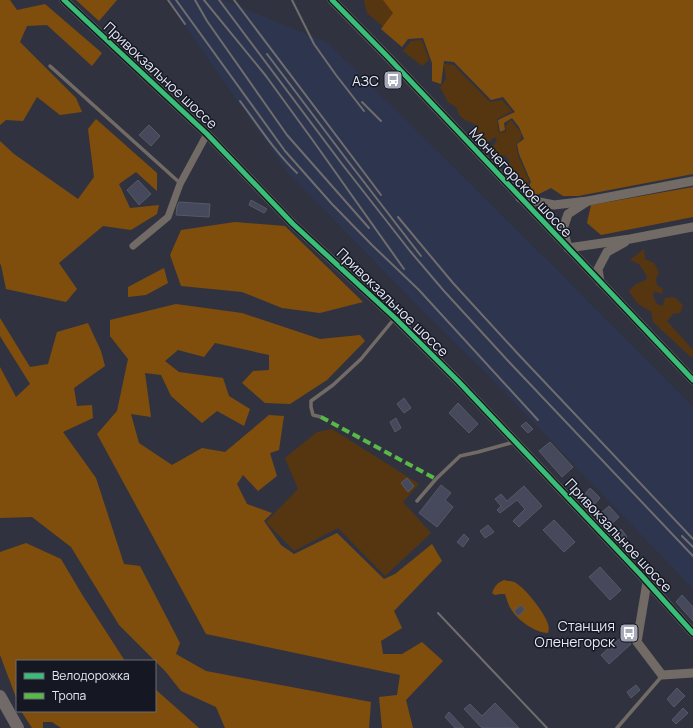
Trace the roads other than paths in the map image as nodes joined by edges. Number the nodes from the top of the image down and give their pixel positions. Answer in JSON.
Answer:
{"nodes":[{"id":1,"x":64,"y":0,"type":"edge"},
{"id":2,"x":334,"y":1,"type":"edge"},
{"id":3,"x":50,"y":66,"type":"dead end"},
{"id":4,"x":207,"y":134,"type":"junction"},
{"id":5,"x":693,"y":182,"type":"edge"},
{"id":6,"x":180,"y":184,"type":"junction"},
{"id":7,"x":520,"y":198,"type":"junction"},
{"id":8,"x":588,"y":201,"type":"junction"},
{"id":9,"x":693,"y":227,"type":"edge"},
{"id":10,"x":630,"y":239,"type":"junction"},
{"id":11,"x":133,"y":246,"type":"dead end"},
{"id":12,"x":568,"y":248,"type":"junction"},
{"id":13,"x":600,"y":282,"type":"junction"},
{"id":14,"x":395,"y":318,"type":"junction"},
{"id":15,"x":693,"y":380,"type":"edge"},
{"id":16,"x":321,"y":417,"type":"dead end"},
{"id":17,"x":515,"y":442,"type":"junction"},
{"id":18,"x":417,"y":501,"type":"dead end"},
{"id":19,"x":646,"y":582,"type":"junction"},
{"id":20,"x":693,"y":633,"type":"edge"},
{"id":21,"x":693,"y":673,"type":"edge"},
{"id":22,"x":662,"y":674,"type":"junction"},
{"id":23,"x":0,"y":696,"type":"edge"},
{"id":24,"x":18,"y":728,"type":"edge"},
{"id":25,"x":617,"y":728,"type":"edge"}],
"edges":[{"from":1,"to":4,"type":"street","name":"Привокзальное шоссе"},
{"from":2,"to":7,"type":"street","name":"Мончегорское шоссе"},
{"from":3,"to":6,"type":"lane"},
{"from":4,"to":6,"type":"street"},
{"from":4,"to":14,"type":"street","name":"Привокзальное шоссе"},
{"from":5,"to":8,"type":"street"},
{"from":6,"to":11,"type":"street"},
{"from":7,"to":8,"type":"street"},
{"from":7,"to":12,"type":"street","name":"Мончегорское шоссе"},
{"from":8,"to":12,"type":"street"},
{"from":9,"to":10,"type":"street"},
{"from":10,"to":12,"type":"street"},
{"from":10,"to":13,"type":"street"},
{"from":12,"to":13,"type":"street","name":"Мончегорское шоссе"},
{"from":13,"to":15,"type":"street","name":"Мончегорское шоссе"},
{"from":14,"to":16,"type":"lane"},
{"from":14,"to":17,"type":"street","name":"Привокзальное шоссе"},
{"from":17,"to":18,"type":"lane"},
{"from":17,"to":19,"type":"street","name":"Привокзальное шоссе"},
{"from":19,"to":20,"type":"street","name":"Привокзальное шоссе"},
{"from":19,"to":22,"type":"street","name":"Привокзальное шоссе"},
{"from":21,"to":22,"type":"street"},
{"from":22,"to":25,"type":"lane"},
{"from":23,"to":24,"type":"highway"}]}
